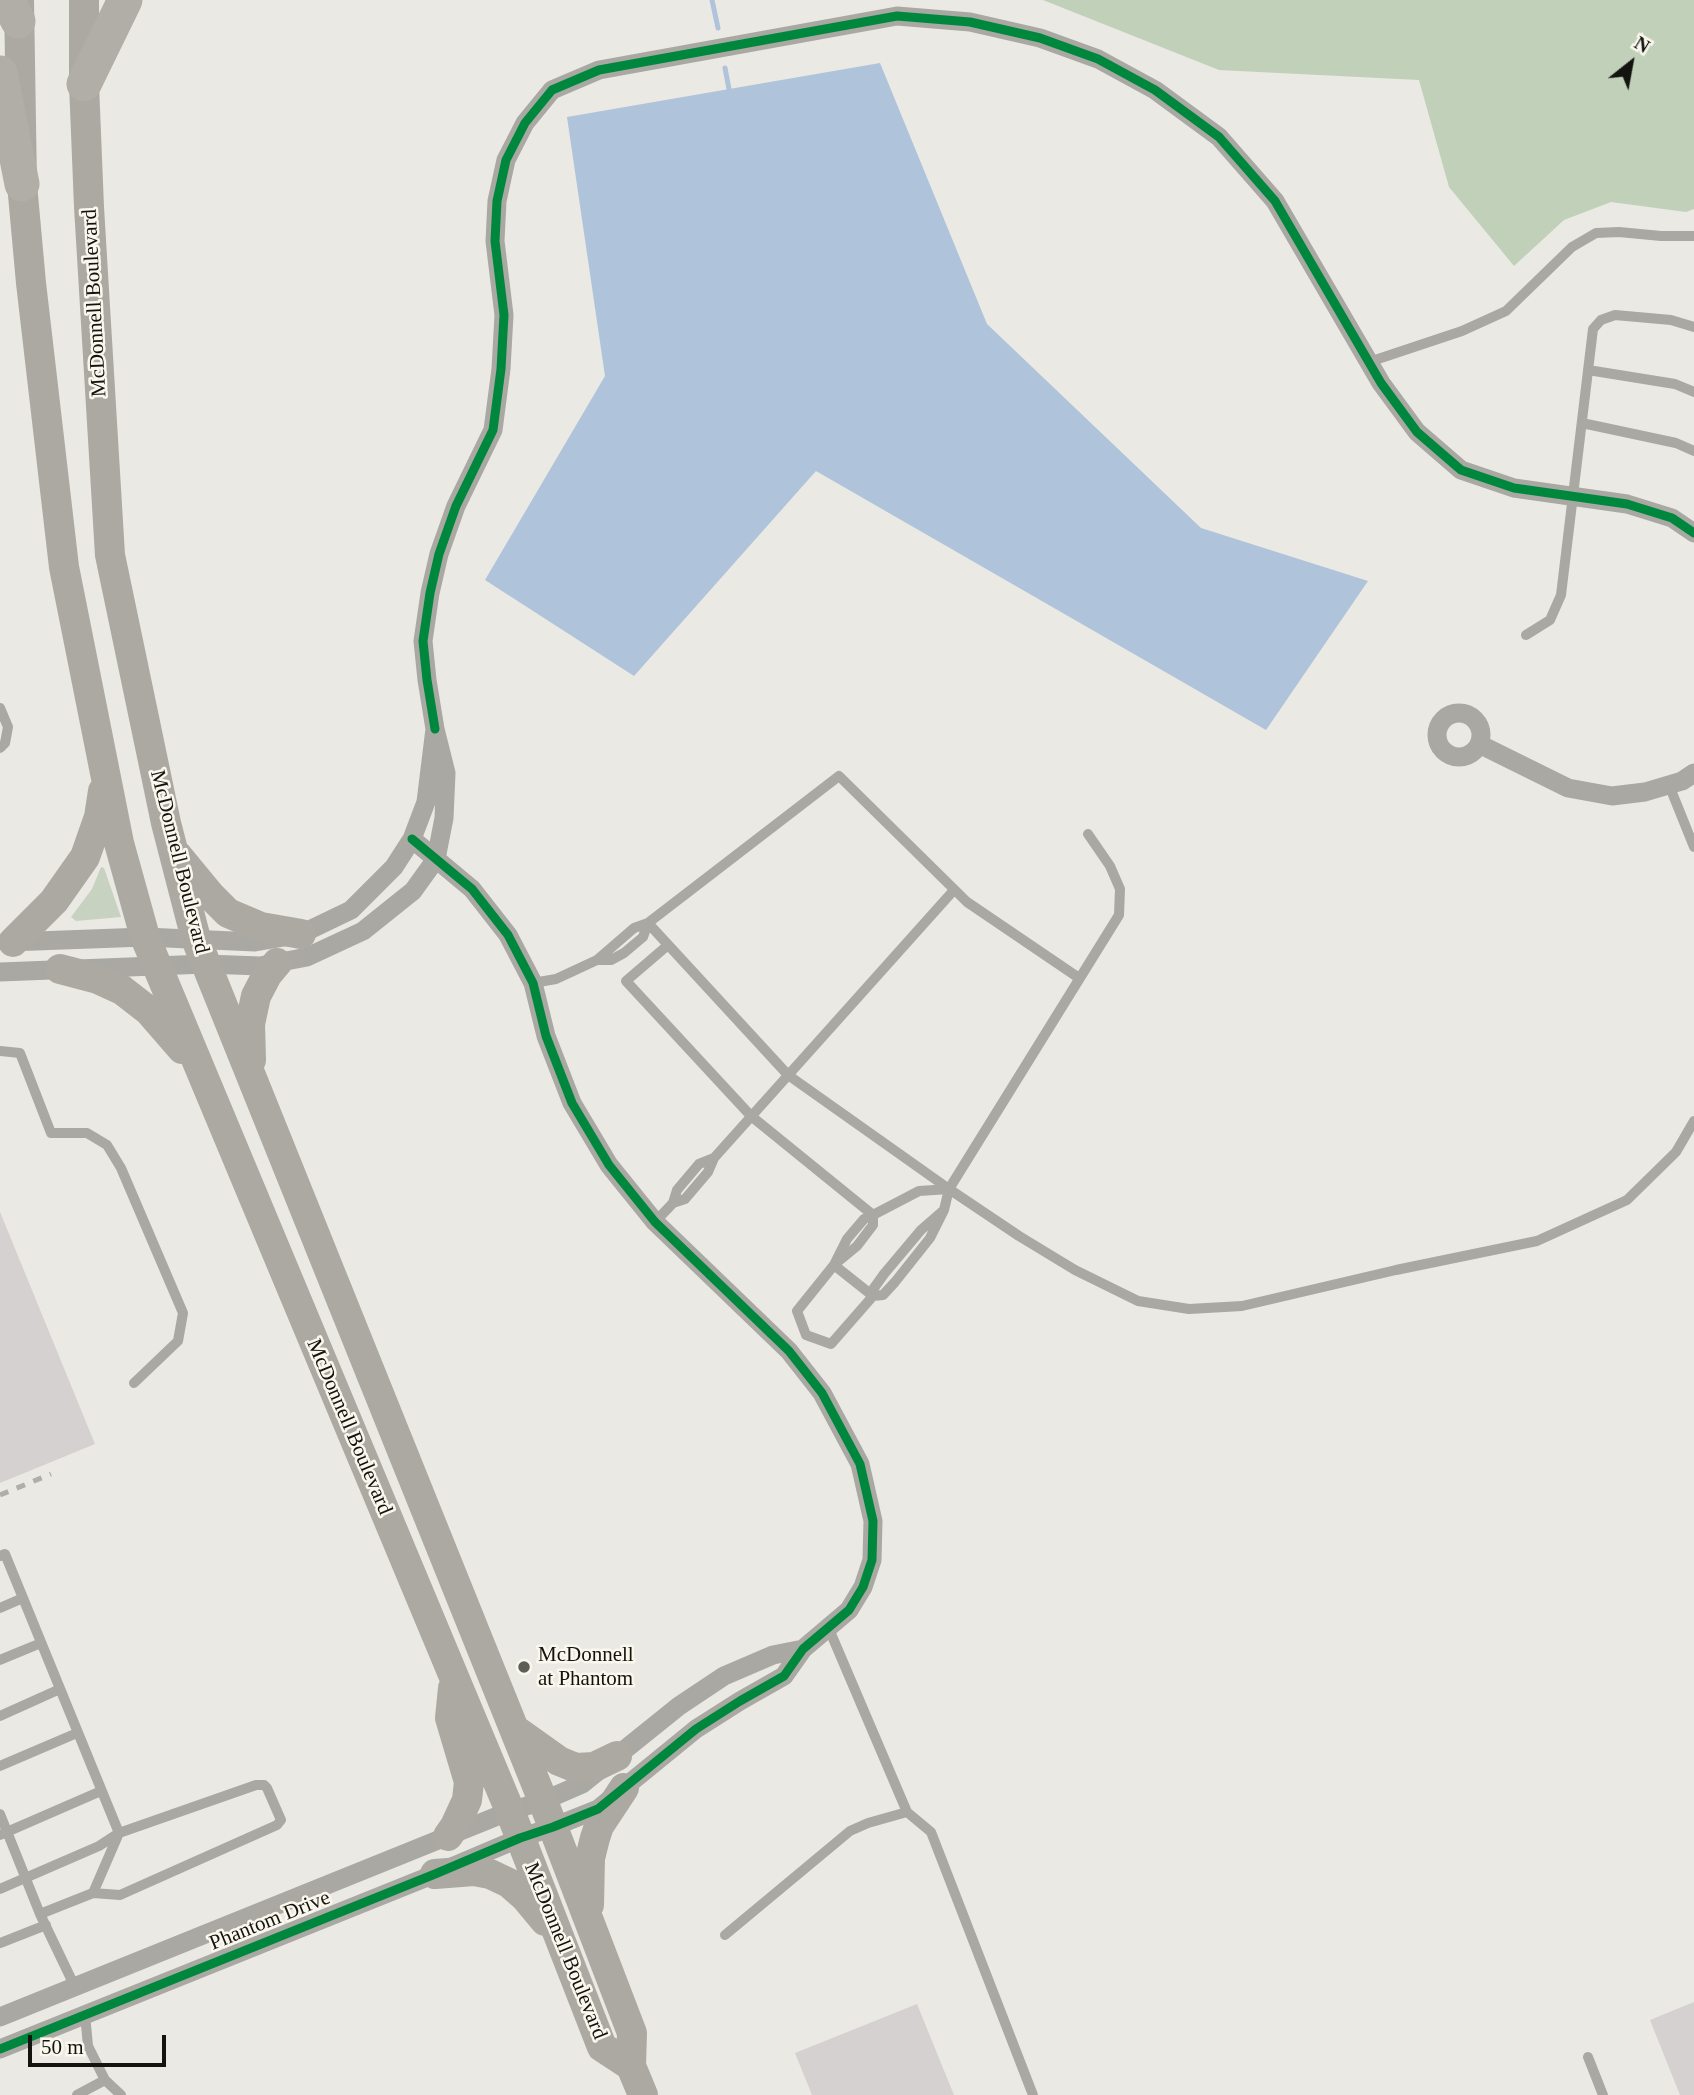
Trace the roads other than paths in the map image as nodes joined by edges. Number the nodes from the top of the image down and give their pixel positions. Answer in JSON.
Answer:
{"nodes":[{"id":1,"x":84,"y":0,"type":"edge"},
{"id":2,"x":125,"y":0,"type":"edge"},
{"id":3,"x":15,"y":7,"type":"edge"},
{"id":4,"x":0,"y":73,"type":"edge"},
{"id":5,"x":84,"y":85,"type":"junction"},
{"id":6,"x":22,"y":184,"type":"junction"},
{"id":7,"x":1694,"y":236,"type":"edge"},
{"id":8,"x":1694,"y":327,"type":"edge"},
{"id":9,"x":1368,"y":362,"type":"junction"},
{"id":10,"x":1588,"y":370,"type":"junction"},
{"id":11,"x":1694,"y":391,"type":"edge"},
{"id":12,"x":1582,"y":423,"type":"junction"},
{"id":13,"x":1694,"y":451,"type":"edge"},
{"id":14,"x":1573,"y":497,"type":"junction"},
{"id":15,"x":1694,"y":533,"type":"edge"},
{"id":16,"x":1526,"y":635,"type":"dead end"},
{"id":17,"x":0,"y":708,"type":"edge"},
{"id":18,"x":435,"y":729,"type":"junction"},
{"id":19,"x":1479,"y":744,"type":"dead end"},
{"id":20,"x":0,"y":748,"type":"edge"},
{"id":21,"x":105,"y":773,"type":"junction"},
{"id":22,"x":1694,"y":773,"type":"edge"},
{"id":23,"x":1669,"y":785,"type":"junction"},
{"id":24,"x":1088,"y":834,"type":"dead end"},
{"id":25,"x":412,"y":839,"type":"junction"},
{"id":26,"x":1694,"y":847,"type":"edge"},
{"id":27,"x":173,"y":850,"type":"junction"},
{"id":28,"x":436,"y":859,"type":"junction"},
{"id":29,"x":954,"y":890,"type":"junction"},
{"id":30,"x":648,"y":923,"type":"junction"},
{"id":31,"x":301,"y":934,"type":"junction"},
{"id":32,"x":145,"y":937,"type":"junction"},
{"id":33,"x":6,"y":942,"type":"edge"},
{"id":34,"x":668,"y":945,"type":"junction"},
{"id":35,"x":201,"y":952,"type":"junction"},
{"id":36,"x":277,"y":963,"type":"junction"},
{"id":37,"x":156,"y":966,"type":"junction"},
{"id":38,"x":60,"y":970,"type":"junction"},
{"id":39,"x":0,"y":972,"type":"edge"},
{"id":40,"x":1079,"y":978,"type":"junction"},
{"id":41,"x":533,"y":983,"type":"junction"},
{"id":42,"x":0,"y":1051,"type":"edge"},
{"id":43,"x":197,"y":1061,"type":"junction"},
{"id":44,"x":251,"y":1075,"type":"junction"},
{"id":45,"x":788,"y":1075,"type":"junction"},
{"id":46,"x":751,"y":1116,"type":"junction"},
{"id":47,"x":1694,"y":1121,"type":"edge"},
{"id":48,"x":949,"y":1189,"type":"junction"},
{"id":49,"x":873,"y":1215,"type":"junction"},
{"id":50,"x":655,"y":1222,"type":"junction"},
{"id":51,"x":834,"y":1265,"type":"junction"},
{"id":52,"x":873,"y":1296,"type":"junction"},
{"id":53,"x":806,"y":1335,"type":"junction"},
{"id":54,"x":789,"y":1351,"type":"junction"},
{"id":55,"x":134,"y":1383,"type":"dead end"},
{"id":56,"x":0,"y":1556,"type":"edge"},
{"id":57,"x":23,"y":1598,"type":"junction"},
{"id":58,"x":0,"y":1608,"type":"edge"},
{"id":59,"x":829,"y":1629,"type":"junction"},
{"id":60,"x":41,"y":1643,"type":"junction"},
{"id":61,"x":803,"y":1649,"type":"junction"},
{"id":62,"x":0,"y":1660,"type":"edge"},
{"id":63,"x":454,"y":1677,"type":"junction"},
{"id":64,"x":60,"y":1689,"type":"junction"},
{"id":65,"x":0,"y":1716,"type":"edge"},
{"id":66,"x":514,"y":1729,"type":"junction"},
{"id":67,"x":77,"y":1733,"type":"junction"},
{"id":68,"x":617,"y":1756,"type":"junction"},
{"id":69,"x":0,"y":1766,"type":"edge"},
{"id":70,"x":624,"y":1788,"type":"junction"},
{"id":71,"x":101,"y":1791,"type":"junction"},
{"id":72,"x":907,"y":1812,"type":"junction"},
{"id":73,"x":0,"y":1814,"type":"edge"},
{"id":74,"x":548,"y":1814,"type":"junction"},
{"id":75,"x":515,"y":1824,"type":"junction"},
{"id":76,"x":4,"y":1833,"type":"edge"},
{"id":77,"x":119,"y":1833,"type":"junction"},
{"id":78,"x":448,"y":1836,"type":"junction"},
{"id":79,"x":435,"y":1874,"type":"junction"},
{"id":80,"x":26,"y":1878,"type":"junction"},
{"id":81,"x":0,"y":1889,"type":"edge"},
{"id":82,"x":93,"y":1893,"type":"junction"},
{"id":83,"x":40,"y":1914,"type":"junction"},
{"id":84,"x":590,"y":1923,"type":"junction"},
{"id":85,"x":46,"y":1925,"type":"junction"},
{"id":86,"x":725,"y":1935,"type":"dead end"},
{"id":87,"x":559,"y":1938,"type":"junction"},
{"id":88,"x":0,"y":1943,"type":"edge"},
{"id":89,"x":75,"y":1987,"type":"junction"},
{"id":90,"x":85,"y":2014,"type":"junction"},
{"id":91,"x":0,"y":2017,"type":"edge"},
{"id":92,"x":0,"y":2049,"type":"edge"},
{"id":93,"x":1588,"y":2057,"type":"dead end"},
{"id":94,"x":631,"y":2066,"type":"junction"},
{"id":95,"x":105,"y":2080,"type":"junction"},
{"id":96,"x":82,"y":2094,"type":"edge"},
{"id":97,"x":121,"y":2095,"type":"edge"},
{"id":98,"x":643,"y":2095,"type":"edge"},
{"id":99,"x":1033,"y":2095,"type":"edge"},
{"id":100,"x":1603,"y":2095,"type":"edge"}],
"edges":[{"from":1,"to":5,"type":"main road","name":"McDonnell Boulevard"},
{"from":2,"to":5,"type":"highway"},
{"from":3,"to":6,"type":"main road","name":"McDonnell Boulevard"},
{"from":4,"to":6,"type":"highway"},
{"from":5,"to":27,"type":"main road","name":"McDonnell Boulevard"},
{"from":6,"to":21,"type":"main road","name":"McDonnell Boulevard"},
{"from":7,"to":9,"type":"lane"},
{"from":8,"to":10,"type":"lane"},
{"from":9,"to":14,"type":"street"},
{"from":9,"to":18,"type":"street"},
{"from":10,"to":11,"type":"lane"},
{"from":10,"to":12,"type":"lane"},
{"from":12,"to":13,"type":"lane"},
{"from":12,"to":14,"type":"lane"},
{"from":14,"to":15,"type":"street"},
{"from":14,"to":16,"type":"lane"},
{"from":17,"to":20,"type":"lane"},
{"from":18,"to":25,"type":"street"},
{"from":18,"to":28,"type":"street"},
{"from":19,"to":23,"type":"street"},
{"from":21,"to":32,"type":"main road","name":"McDonnell Boulevard"},
{"from":21,"to":33,"type":"main road"},
{"from":22,"to":23,"type":"street"},
{"from":23,"to":26,"type":"lane"},
{"from":24,"to":40,"type":"lane"},
{"from":25,"to":28,"type":"street"},
{"from":25,"to":31,"type":"street"},
{"from":27,"to":31,"type":"main road"},
{"from":27,"to":35,"type":"main road","name":"McDonnell Boulevard"},
{"from":28,"to":36,"type":"street"},
{"from":28,"to":41,"type":"street"},
{"from":29,"to":30,"type":"lane"},
{"from":29,"to":40,"type":"lane"},
{"from":29,"to":45,"type":"lane"},
{"from":30,"to":34,"type":"lane"},
{"from":30,"to":41,"type":"lane"},
{"from":31,"to":35,"type":"street"},
{"from":32,"to":33,"type":"street"},
{"from":32,"to":35,"type":"street"},
{"from":32,"to":37,"type":"main road","name":"McDonnell Boulevard"},
{"from":34,"to":45,"type":"lane"},
{"from":34,"to":46,"type":"lane"},
{"from":35,"to":36,"type":"street"},
{"from":35,"to":37,"type":"street"},
{"from":35,"to":44,"type":"main road","name":"McDonnell Boulevard"},
{"from":36,"to":44,"type":"main road"},
{"from":37,"to":38,"type":"street"},
{"from":37,"to":43,"type":"main road","name":"McDonnell Boulevard"},
{"from":38,"to":39,"type":"street"},
{"from":38,"to":43,"type":"main road"},
{"from":40,"to":48,"type":"lane"},
{"from":41,"to":50,"type":"street"},
{"from":42,"to":55,"type":"lane"},
{"from":43,"to":63,"type":"main road","name":"McDonnell Boulevard"},
{"from":44,"to":66,"type":"main road","name":"McDonnell Boulevard"},
{"from":45,"to":46,"type":"lane"},
{"from":45,"to":48,"type":"lane"},
{"from":46,"to":49,"type":"lane"},
{"from":46,"to":50,"type":"lane"},
{"from":47,"to":48,"type":"lane"},
{"from":48,"to":49,"type":"lane"},
{"from":48,"to":52,"type":"lane"},
{"from":49,"to":51,"type":"lane"},
{"from":50,"to":54,"type":"street"},
{"from":51,"to":52,"type":"lane"},
{"from":51,"to":53,"type":"lane"},
{"from":52,"to":53,"type":"lane"},
{"from":53,"to":54,"type":"lane"},
{"from":54,"to":59,"type":"street"},
{"from":56,"to":57,"type":"lane"},
{"from":57,"to":58,"type":"lane"},
{"from":57,"to":60,"type":"lane"},
{"from":59,"to":61,"type":"street"},
{"from":59,"to":72,"type":"lane"},
{"from":60,"to":62,"type":"lane"},
{"from":60,"to":64,"type":"lane"},
{"from":61,"to":68,"type":"street"},
{"from":61,"to":70,"type":"street"},
{"from":63,"to":75,"type":"main road","name":"McDonnell Boulevard"},
{"from":63,"to":78,"type":"main road"},
{"from":64,"to":65,"type":"lane"},
{"from":64,"to":67,"type":"lane"},
{"from":66,"to":68,"type":"main road"},
{"from":66,"to":74,"type":"main road","name":"McDonnell Boulevard"},
{"from":67,"to":69,"type":"lane"},
{"from":67,"to":71,"type":"lane"},
{"from":68,"to":74,"type":"street"},
{"from":70,"to":74,"type":"street"},
{"from":70,"to":84,"type":"main road"},
{"from":71,"to":76,"type":"lane"},
{"from":71,"to":77,"type":"lane"},
{"from":72,"to":86,"type":"lane"},
{"from":72,"to":99,"type":"lane"},
{"from":73,"to":76,"type":"lane"},
{"from":74,"to":75,"type":"street","name":"Phantom Drive"},
{"from":74,"to":75,"type":"street","name":"Phantom Drive"},
{"from":74,"to":84,"type":"main road","name":"McDonnell Boulevard"},
{"from":75,"to":78,"type":"street","name":"Phantom Drive"},
{"from":75,"to":79,"type":"street","name":"Phantom Drive"},
{"from":75,"to":87,"type":"main road","name":"McDonnell Boulevard"},
{"from":76,"to":80,"type":"lane"},
{"from":77,"to":80,"type":"lane"},
{"from":77,"to":82,"type":"lane"},
{"from":77,"to":82,"type":"lane"},
{"from":78,"to":89,"type":"street","name":"Phantom Drive"},
{"from":79,"to":87,"type":"main road"},
{"from":79,"to":90,"type":"street","name":"Phantom Drive"},
{"from":80,"to":81,"type":"lane"},
{"from":80,"to":83,"type":"lane"},
{"from":82,"to":83,"type":"lane"},
{"from":83,"to":85,"type":"lane"},
{"from":84,"to":94,"type":"main road","name":"McDonnell Boulevard"},
{"from":85,"to":88,"type":"lane"},
{"from":85,"to":89,"type":"lane"},
{"from":87,"to":94,"type":"main road","name":"McDonnell Boulevard"},
{"from":89,"to":90,"type":"street"},
{"from":89,"to":91,"type":"street","name":"Phantom Drive"},
{"from":90,"to":92,"type":"street","name":"Phantom Drive"},
{"from":90,"to":95,"type":"lane"},
{"from":93,"to":100,"type":"lane"},
{"from":94,"to":98,"type":"main road"},
{"from":95,"to":96,"type":"lane"},
{"from":95,"to":97,"type":"lane"}]}
